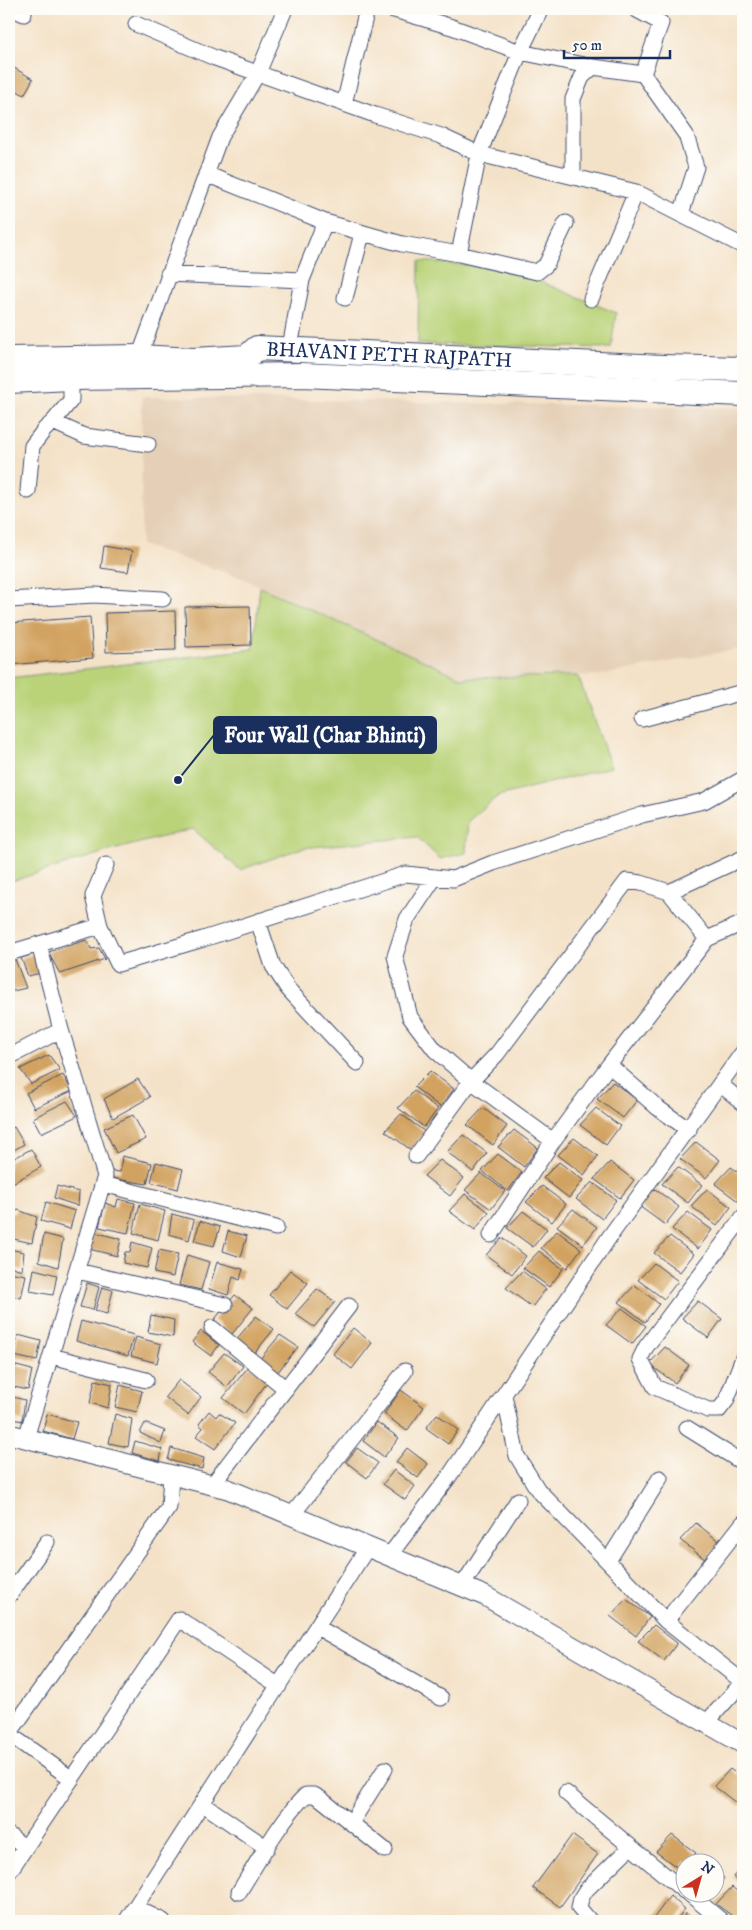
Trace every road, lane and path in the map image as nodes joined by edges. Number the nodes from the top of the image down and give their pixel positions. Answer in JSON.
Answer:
{"nodes":[{"id":1,"x":285,"y":9,"type":"edge"},
{"id":2,"x":366,"y":9,"type":"edge"},
{"id":3,"x":391,"y":9,"type":"edge"},
{"id":4,"x":541,"y":9,"type":"edge"},
{"id":5,"x":635,"y":9,"type":"edge"},
{"id":6,"x":663,"y":16,"type":"edge"},
{"id":7,"x":136,"y":24,"type":"dead end"},
{"id":8,"x":520,"y":52,"type":"junction"},
{"id":9,"x":593,"y":67,"type":"junction"},
{"id":10,"x":258,"y":73,"type":"junction"},
{"id":11,"x":644,"y":74,"type":"junction"},
{"id":12,"x":344,"y":104,"type":"junction"},
{"id":13,"x":479,"y":154,"type":"junction"},
{"id":14,"x":206,"y":174,"type":"junction"},
{"id":15,"x":572,"y":176,"type":"junction"},
{"id":16,"x":636,"y":192,"type":"junction"},
{"id":17,"x":681,"y":214,"type":"junction"},
{"id":18,"x":325,"y":222,"type":"junction"},
{"id":19,"x":566,"y":223,"type":"dead end"},
{"id":20,"x":362,"y":234,"type":"junction"},
{"id":21,"x":743,"y":246,"type":"edge"},
{"id":22,"x":459,"y":254,"type":"junction"},
{"id":23,"x":168,"y":274,"type":"junction"},
{"id":24,"x":302,"y":280,"type":"junction"},
{"id":25,"x":345,"y":298,"type":"dead end"},
{"id":26,"x":591,"y":299,"type":"dead end"},
{"id":27,"x":290,"y":348,"type":"junction"},
{"id":28,"x":139,"y":357,"type":"junction"},
{"id":29,"x":247,"y":357,"type":"junction"},
{"id":30,"x":9,"y":359,"type":"edge"},
{"id":31,"x":743,"y":369,"type":"edge"},
{"id":32,"x":71,"y":378,"type":"junction"},
{"id":33,"x":722,"y":380,"type":"dead end"},
{"id":34,"x":9,"y":381,"type":"edge"},
{"id":35,"x":743,"y":394,"type":"edge"},
{"id":36,"x":53,"y":422,"type":"junction"},
{"id":37,"x":148,"y":444,"type":"dead end"},
{"id":38,"x":28,"y":491,"type":"dead end"},
{"id":39,"x":162,"y":598,"type":"dead end"},
{"id":40,"x":9,"y":600,"type":"edge"},
{"id":41,"x":743,"y":692,"type":"edge"},
{"id":42,"x":642,"y":719,"type":"dead end"},
{"id":43,"x":743,"y":779,"type":"edge"},
{"id":44,"x":743,"y":858,"type":"edge"},
{"id":45,"x":106,"y":865,"type":"dead end"},
{"id":46,"x":434,"y":877,"type":"junction"},
{"id":47,"x":669,"y":892,"type":"junction"},
{"id":48,"x":258,"y":921,"type":"junction"},
{"id":49,"x":743,"y":923,"type":"edge"},
{"id":50,"x":100,"y":926,"type":"junction"},
{"id":51,"x":707,"y":939,"type":"junction"},
{"id":52,"x":39,"y":944,"type":"junction"},
{"id":53,"x":9,"y":953,"type":"edge"},
{"id":54,"x":60,"y":1030,"type":"junction"},
{"id":55,"x":743,"y":1052,"type":"edge"},
{"id":56,"x":9,"y":1057,"type":"edge"},
{"id":57,"x":357,"y":1064,"type":"dead end"},
{"id":58,"x":609,"y":1065,"type":"junction"},
{"id":59,"x":471,"y":1081,"type":"junction"},
{"id":60,"x":720,"y":1084,"type":"junction"},
{"id":61,"x":743,"y":1104,"type":"edge"},
{"id":62,"x":689,"y":1130,"type":"junction"},
{"id":63,"x":553,"y":1141,"type":"junction"},
{"id":64,"x":416,"y":1156,"type":"dead end"},
{"id":65,"x":103,"y":1184,"type":"junction"},
{"id":66,"x":743,"y":1217,"type":"edge"},
{"id":67,"x":276,"y":1228,"type":"dead end"},
{"id":68,"x":491,"y":1235,"type":"dead end"},
{"id":69,"x":77,"y":1271,"type":"junction"},
{"id":70,"x":225,"y":1305,"type":"dead end"},
{"id":71,"x":349,"y":1306,"type":"dead end"},
{"id":72,"x":212,"y":1328,"type":"dead end"},
{"id":73,"x":51,"y":1356,"type":"junction"},
{"id":74,"x":743,"y":1358,"type":"edge"},
{"id":75,"x":405,"y":1371,"type":"dead end"},
{"id":76,"x":146,"y":1380,"type":"dead end"},
{"id":77,"x":286,"y":1389,"type":"junction"},
{"id":78,"x":504,"y":1395,"type":"junction"},
{"id":79,"x":687,"y":1428,"type":"dead end"},
{"id":80,"x":17,"y":1436,"type":"edge"},
{"id":81,"x":743,"y":1463,"type":"edge"},
{"id":82,"x":171,"y":1475,"type":"junction"},
{"id":83,"x":660,"y":1478,"type":"dead end"},
{"id":84,"x":212,"y":1485,"type":"junction"},
{"id":85,"x":518,"y":1500,"type":"dead end"},
{"id":86,"x":292,"y":1516,"type":"junction"},
{"id":87,"x":743,"y":1523,"type":"edge"},
{"id":88,"x":47,"y":1542,"type":"dead end"},
{"id":89,"x":368,"y":1547,"type":"junction"},
{"id":90,"x":389,"y":1556,"type":"junction"},
{"id":91,"x":608,"y":1561,"type":"junction"},
{"id":92,"x":462,"y":1586,"type":"junction"},
{"id":93,"x":9,"y":1596,"type":"edge"},
{"id":94,"x":666,"y":1621,"type":"junction"},
{"id":95,"x":317,"y":1627,"type":"junction"},
{"id":96,"x":743,"y":1682,"type":"edge"},
{"id":97,"x":279,"y":1686,"type":"junction"},
{"id":98,"x":441,"y":1698,"type":"dead end"},
{"id":99,"x":706,"y":1723,"type":"junction"},
{"id":100,"x":743,"y":1744,"type":"edge"},
{"id":101,"x":385,"y":1770,"type":"dead end"},
{"id":102,"x":72,"y":1779,"type":"junction"},
{"id":103,"x":566,"y":1793,"type":"dead end"},
{"id":104,"x":203,"y":1804,"type":"junction"},
{"id":105,"x":351,"y":1823,"type":"junction"},
{"id":106,"x":9,"y":1835,"type":"edge"},
{"id":107,"x":630,"y":1847,"type":"junction"},
{"id":108,"x":25,"y":1848,"type":"junction"},
{"id":109,"x":266,"y":1848,"type":"junction"},
{"id":110,"x":385,"y":1850,"type":"dead end"},
{"id":111,"x":9,"y":1872,"type":"edge"},
{"id":112,"x":674,"y":1882,"type":"edge"},
{"id":113,"x":239,"y":1892,"type":"dead end"},
{"id":114,"x":698,"y":1902,"type":"edge"},
{"id":115,"x":136,"y":1908,"type":"junction"},
{"id":116,"x":126,"y":1921,"type":"edge"},
{"id":117,"x":163,"y":1921,"type":"edge"},
{"id":118,"x":590,"y":1921,"type":"edge"},
{"id":119,"x":722,"y":1921,"type":"edge"}],
"edges":[{"from":1,"to":10,"type":"street"},
{"from":2,"to":12,"type":"street"},
{"from":3,"to":8,"type":"street"},
{"from":4,"to":8,"type":"street"},
{"from":5,"to":6,"type":"street"},
{"from":6,"to":11,"type":"street"},
{"from":7,"to":10,"type":"street"},
{"from":8,"to":9,"type":"street"},
{"from":8,"to":13,"type":"street"},
{"from":9,"to":11,"type":"street"},
{"from":9,"to":15,"type":"street"},
{"from":10,"to":12,"type":"street"},
{"from":10,"to":14,"type":"street"},
{"from":11,"to":17,"type":"street"},
{"from":12,"to":13,"type":"street"},
{"from":13,"to":15,"type":"street"},
{"from":13,"to":22,"type":"street"},
{"from":14,"to":18,"type":"street"},
{"from":14,"to":23,"type":"street"},
{"from":15,"to":16,"type":"street"},
{"from":16,"to":17,"type":"street"},
{"from":16,"to":26,"type":"street"},
{"from":17,"to":21,"type":"street"},
{"from":18,"to":20,"type":"street"},
{"from":18,"to":24,"type":"street"},
{"from":19,"to":22,"type":"street"},
{"from":20,"to":22,"type":"street"},
{"from":20,"to":25,"type":"street"},
{"from":23,"to":24,"type":"street"},
{"from":23,"to":28,"type":"street"},
{"from":24,"to":27,"type":"street"},
{"from":27,"to":29,"type":"main road","name":"BHAVANI PETH RAJPATH"},
{"from":27,"to":31,"type":"main road","name":"BHAVANI PETH RAJPATH"},
{"from":28,"to":29,"type":"main road","name":"BHAVANI PETH RAJPATH"},
{"from":28,"to":30,"type":"main road","name":"BHAVANI PETH RAJPATH"},
{"from":29,"to":33,"type":"main road"},
{"from":32,"to":34,"type":"main road"},
{"from":32,"to":35,"type":"main road"},
{"from":32,"to":36,"type":"street"},
{"from":36,"to":37,"type":"street"},
{"from":36,"to":38,"type":"street"},
{"from":39,"to":40,"type":"street"},
{"from":41,"to":42,"type":"street"},
{"from":43,"to":46,"type":"street"},
{"from":44,"to":47,"type":"street"},
{"from":45,"to":50,"type":"street"},
{"from":46,"to":48,"type":"street"},
{"from":46,"to":59,"type":"street"},
{"from":47,"to":51,"type":"street"},
{"from":47,"to":59,"type":"street"},
{"from":48,"to":50,"type":"street"},
{"from":48,"to":57,"type":"street"},
{"from":49,"to":51,"type":"street"},
{"from":50,"to":52,"type":"street"},
{"from":51,"to":58,"type":"street"},
{"from":52,"to":53,"type":"street"},
{"from":52,"to":54,"type":"street"},
{"from":54,"to":56,"type":"street"},
{"from":54,"to":65,"type":"street"},
{"from":55,"to":60,"type":"street"},
{"from":58,"to":62,"type":"street"},
{"from":58,"to":63,"type":"street"},
{"from":59,"to":63,"type":"street"},
{"from":59,"to":64,"type":"street"},
{"from":60,"to":61,"type":"street"},
{"from":60,"to":62,"type":"street"},
{"from":62,"to":78,"type":"street"},
{"from":63,"to":68,"type":"street"},
{"from":65,"to":67,"type":"street"},
{"from":65,"to":69,"type":"street"},
{"from":66,"to":74,"type":"street"},
{"from":69,"to":70,"type":"street"},
{"from":69,"to":73,"type":"street"},
{"from":71,"to":77,"type":"street"},
{"from":72,"to":77,"type":"street"},
{"from":73,"to":76,"type":"street"},
{"from":73,"to":80,"type":"street"},
{"from":75,"to":86,"type":"street"},
{"from":77,"to":84,"type":"street"},
{"from":78,"to":90,"type":"street"},
{"from":78,"to":91,"type":"street"},
{"from":79,"to":81,"type":"street"},
{"from":80,"to":82,"type":"street"},
{"from":82,"to":84,"type":"street"},
{"from":82,"to":102,"type":"street"},
{"from":83,"to":91,"type":"street"},
{"from":84,"to":86,"type":"street"},
{"from":85,"to":92,"type":"street"},
{"from":86,"to":89,"type":"street"},
{"from":87,"to":94,"type":"street"},
{"from":88,"to":93,"type":"street"},
{"from":89,"to":90,"type":"street"},
{"from":89,"to":95,"type":"street"},
{"from":90,"to":92,"type":"street"},
{"from":91,"to":94,"type":"street"},
{"from":92,"to":99,"type":"street"},
{"from":94,"to":96,"type":"street"},
{"from":95,"to":97,"type":"street"},
{"from":95,"to":98,"type":"street"},
{"from":96,"to":99,"type":"street"},
{"from":97,"to":102,"type":"street"},
{"from":97,"to":104,"type":"street"},
{"from":99,"to":100,"type":"street"},
{"from":101,"to":105,"type":"street"},
{"from":102,"to":108,"type":"street"},
{"from":103,"to":107,"type":"street"},
{"from":104,"to":109,"type":"street"},
{"from":104,"to":115,"type":"street"},
{"from":105,"to":109,"type":"street"},
{"from":105,"to":110,"type":"street"},
{"from":106,"to":108,"type":"street"},
{"from":107,"to":112,"type":"street"},
{"from":107,"to":118,"type":"street"},
{"from":108,"to":111,"type":"street"},
{"from":109,"to":113,"type":"street"},
{"from":114,"to":119,"type":"street"},
{"from":115,"to":116,"type":"street"},
{"from":115,"to":117,"type":"street"}]}
